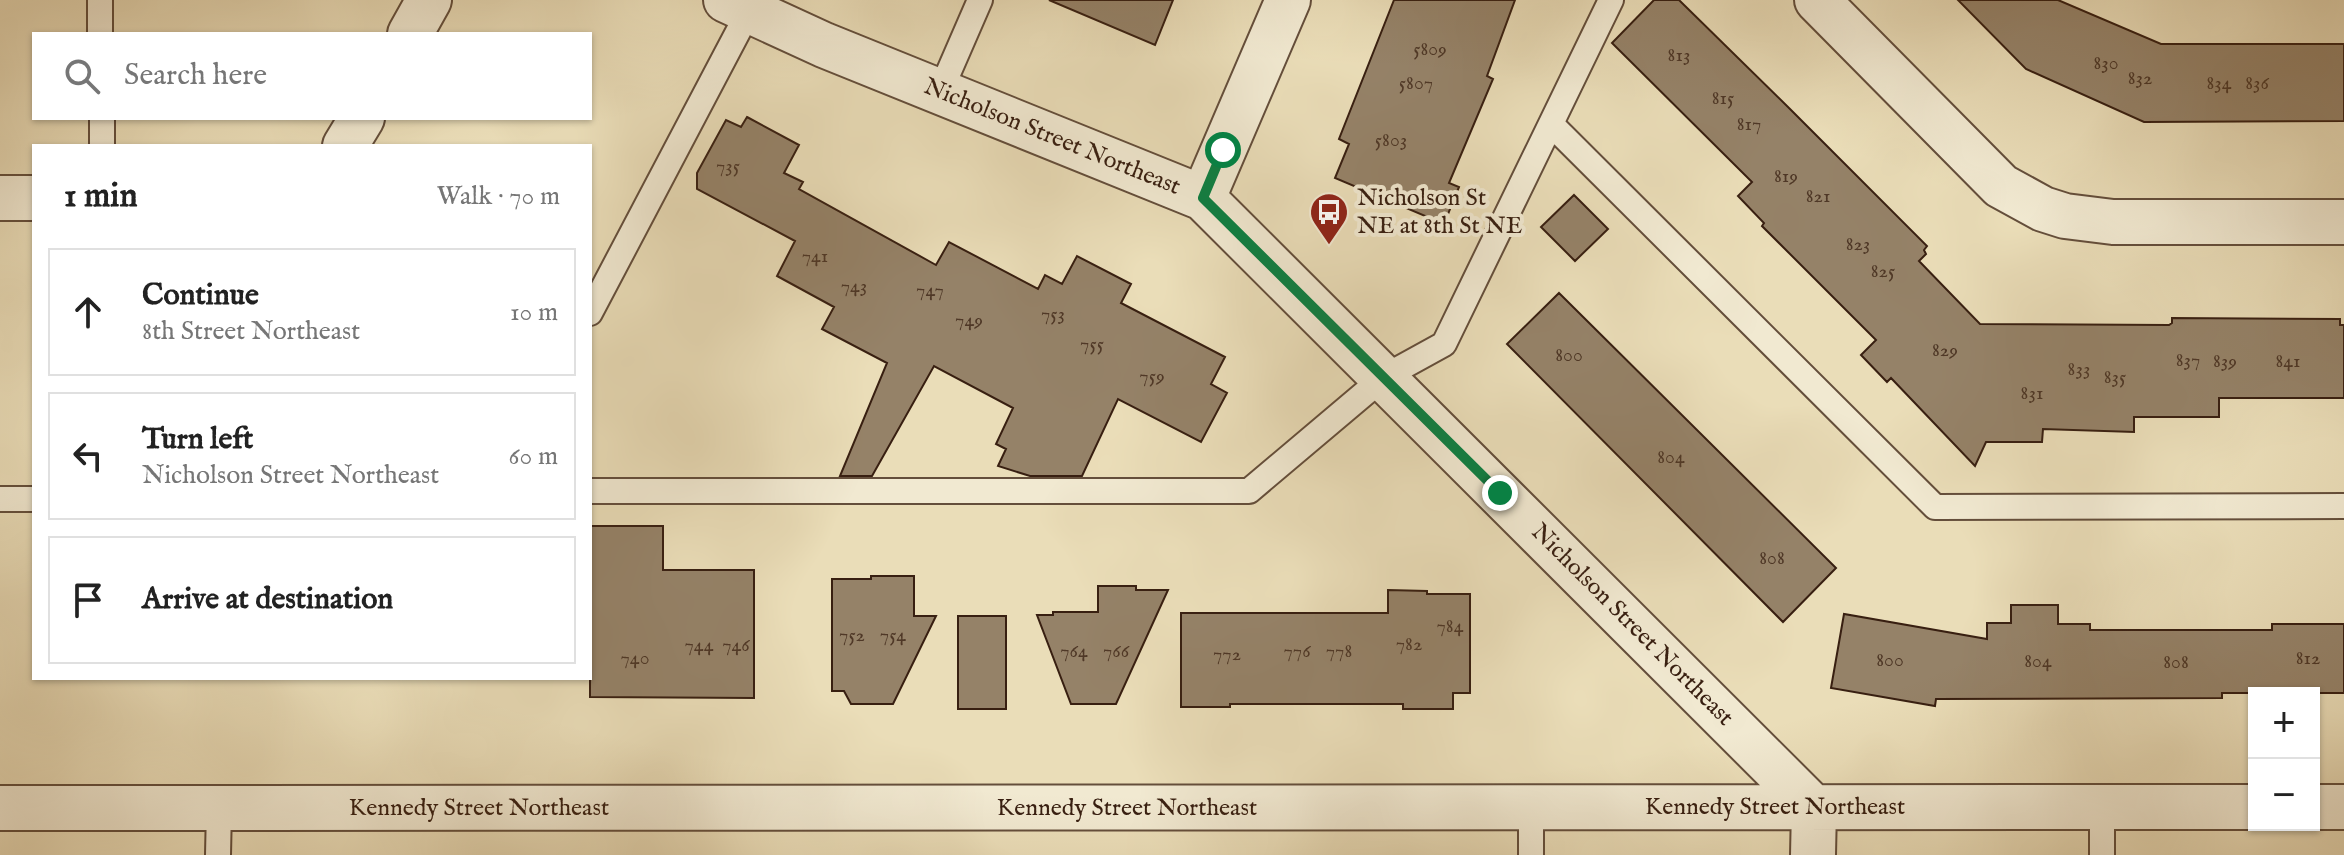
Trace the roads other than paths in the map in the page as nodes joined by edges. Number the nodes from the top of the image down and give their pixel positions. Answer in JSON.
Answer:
{"nodes":[{"id":1,"x":100,"y":0,"type":"edge"},
{"id":2,"x":429,"y":0,"type":"edge"},
{"id":3,"x":980,"y":0,"type":"edge"},
{"id":4,"x":1288,"y":0,"type":"edge"},
{"id":5,"x":1611,"y":0,"type":"edge"},
{"id":6,"x":1817,"y":0,"type":"edge"},
{"id":7,"x":738,"y":5,"type":"edge"},
{"id":8,"x":100,"y":32,"type":"edge"},
{"id":9,"x":411,"y":32,"type":"edge"},
{"id":10,"x":940,"y":92,"type":"junction"},
{"id":11,"x":102,"y":120,"type":"edge"},
{"id":12,"x":361,"y":120,"type":"edge"},
{"id":13,"x":1551,"y":124,"type":"junction"},
{"id":14,"x":102,"y":144,"type":"edge"},
{"id":15,"x":346,"y":144,"type":"edge"},
{"id":16,"x":0,"y":198,"type":"edge"},
{"id":17,"x":32,"y":198,"type":"edge"},
{"id":18,"x":1203,"y":198,"type":"junction"},
{"id":19,"x":2344,"y":222,"type":"edge"},
{"id":20,"x":592,"y":309,"type":"edge"},
{"id":21,"x":1384,"y":377,"type":"junction"},
{"id":22,"x":592,"y":491,"type":"edge"},
{"id":23,"x":0,"y":499,"type":"edge"},
{"id":24,"x":32,"y":499,"type":"edge"},
{"id":25,"x":2344,"y":506,"type":"edge"},
{"id":26,"x":2102,"y":807,"type":"junction"},
{"id":27,"x":2248,"y":807,"type":"edge"},
{"id":28,"x":2320,"y":807,"type":"edge"},
{"id":29,"x":2344,"y":807,"type":"edge"},
{"id":30,"x":0,"y":808,"type":"edge"},
{"id":31,"x":219,"y":808,"type":"junction"},
{"id":32,"x":1531,"y":808,"type":"junction"},
{"id":33,"x":1814,"y":808,"type":"junction"},
{"id":34,"x":218,"y":855,"type":"edge"},
{"id":35,"x":1531,"y":855,"type":"edge"},
{"id":36,"x":1813,"y":855,"type":"edge"},
{"id":37,"x":2102,"y":855,"type":"edge"}],
"edges":[{"from":1,"to":8,"type":"lane"},
{"from":2,"to":9,"type":"street"},
{"from":3,"to":10,"type":"lane"},
{"from":4,"to":18,"type":"street"},
{"from":5,"to":13,"type":"lane"},
{"from":6,"to":19,"type":"street"},
{"from":7,"to":10,"type":"street","name":"Nicholson Street Northeast"},
{"from":7,"to":20,"type":"lane"},
{"from":10,"to":18,"type":"street","name":"Nicholson Street Northeast"},
{"from":11,"to":14,"type":"lane"},
{"from":12,"to":15,"type":"street"},
{"from":13,"to":21,"type":"lane"},
{"from":13,"to":25,"type":"lane"},
{"from":16,"to":17,"type":"street"},
{"from":18,"to":21,"type":"street","name":"Nicholson Street Northeast"},
{"from":21,"to":22,"type":"lane"},
{"from":21,"to":33,"type":"street","name":"Nicholson Street Northeast"},
{"from":23,"to":24,"type":"lane"},
{"from":26,"to":27,"type":"street","name":"Kennedy Street Northeast"},
{"from":26,"to":33,"type":"street","name":"Kennedy Street Northeast"},
{"from":26,"to":37,"type":"lane"},
{"from":28,"to":29,"type":"street"},
{"from":30,"to":31,"type":"street","name":"Kennedy Street Northeast"},
{"from":31,"to":32,"type":"street","name":"Kennedy Street Northeast"},
{"from":31,"to":34,"type":"lane"},
{"from":32,"to":33,"type":"street","name":"Kennedy Street Northeast"},
{"from":32,"to":35,"type":"lane"},
{"from":33,"to":36,"type":"street"}]}
